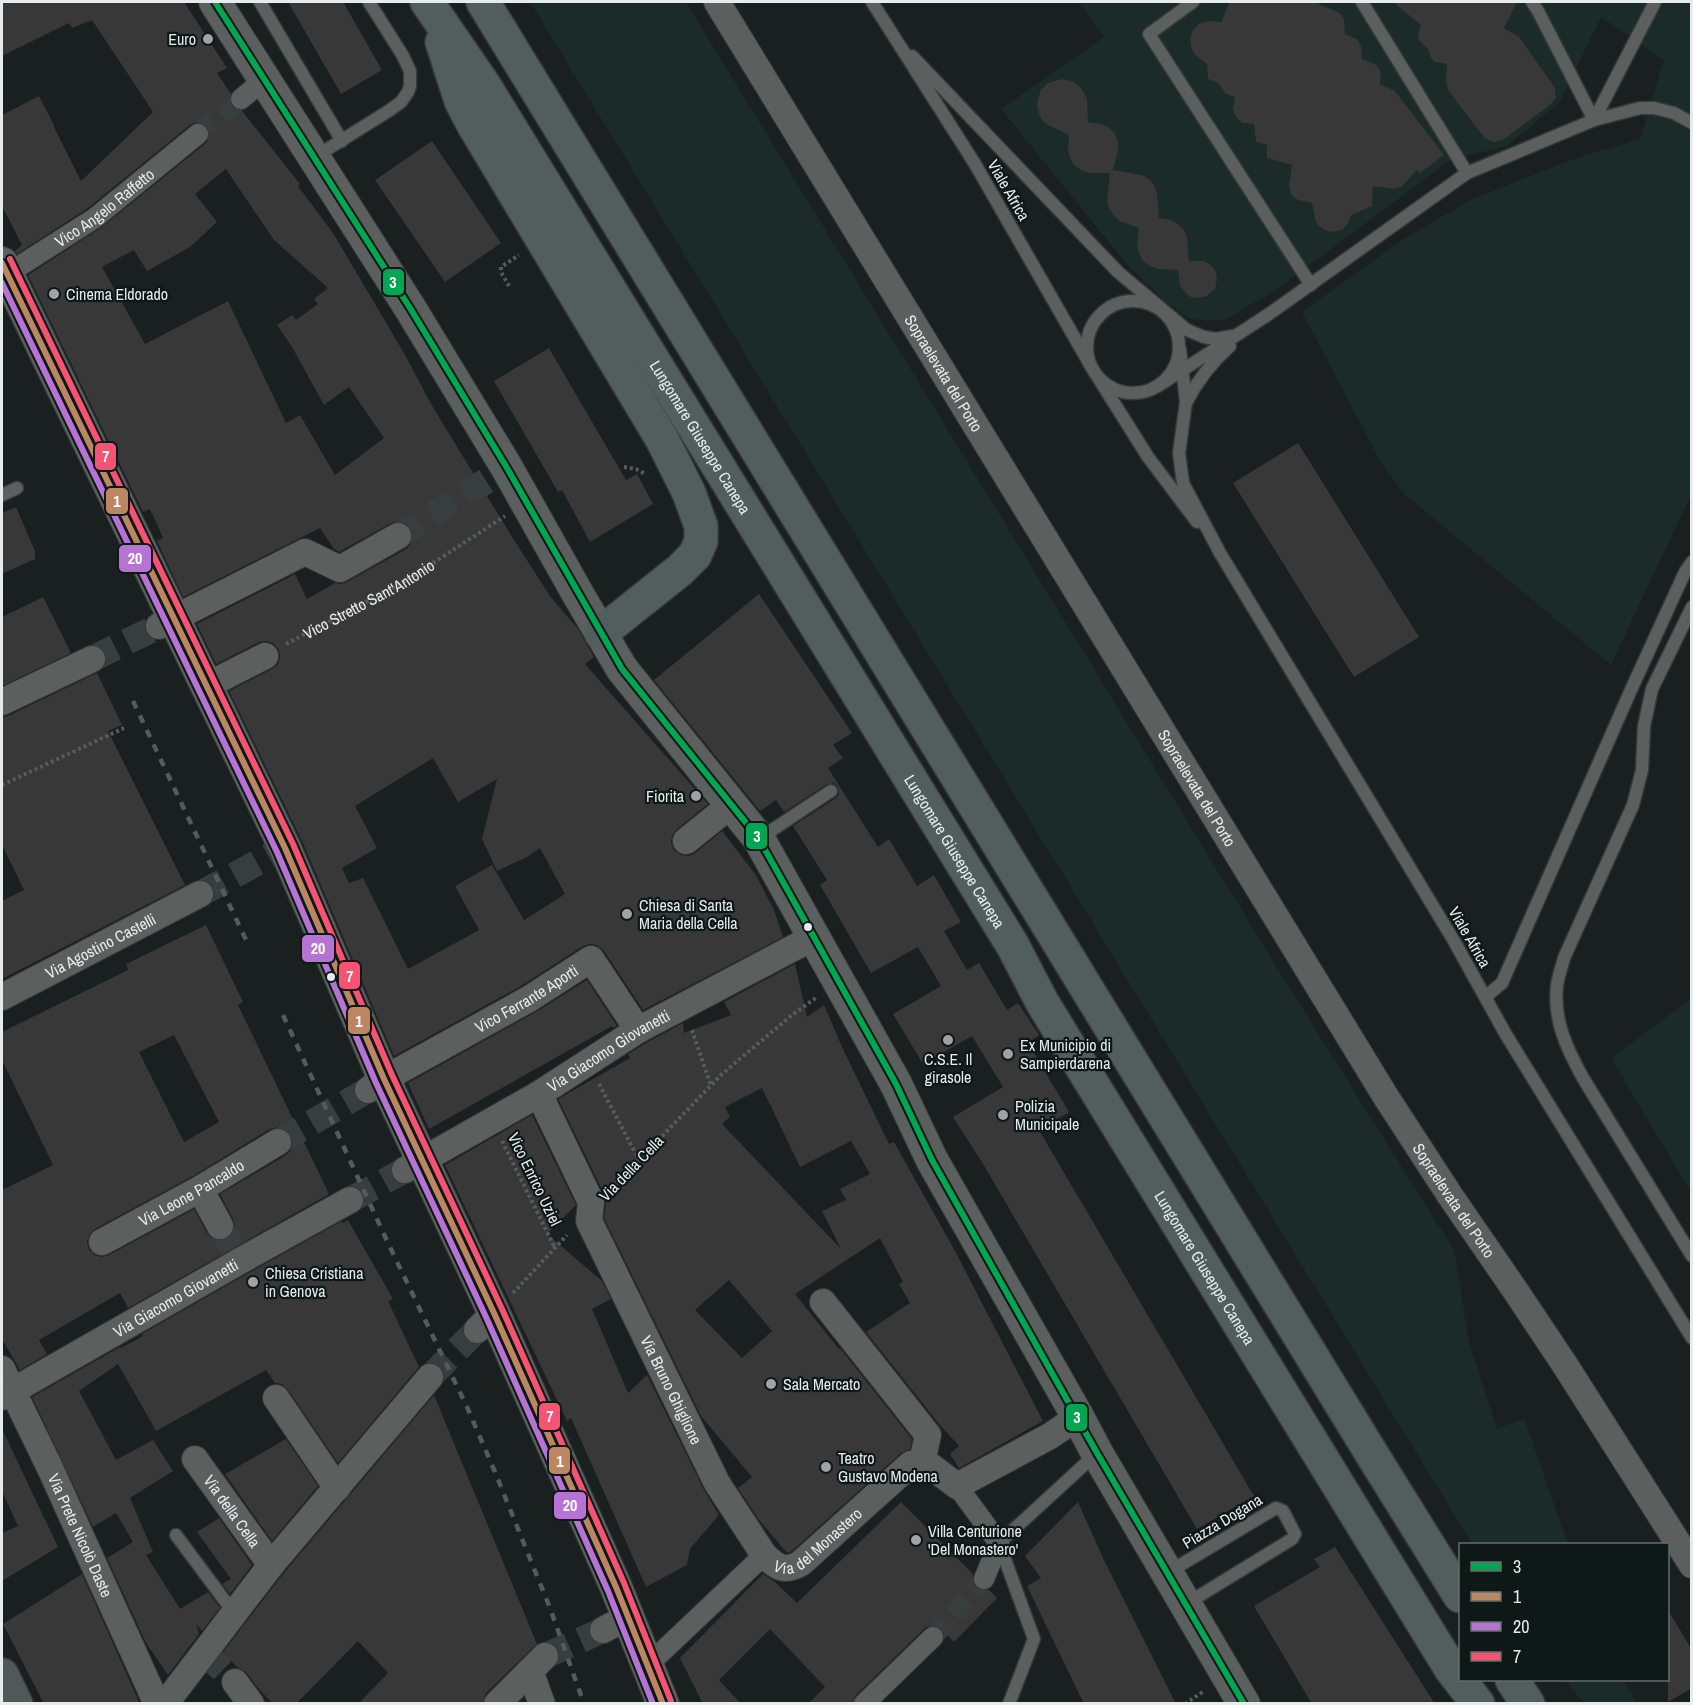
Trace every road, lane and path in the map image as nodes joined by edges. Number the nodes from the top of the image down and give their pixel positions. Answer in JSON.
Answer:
{"nodes":[{"id":1,"x":215,"y":2,"type":"edge"},
{"id":2,"x":260,"y":2,"type":"edge"},
{"id":3,"x":369,"y":2,"type":"edge"},
{"id":4,"x":483,"y":2,"type":"edge"},
{"id":5,"x":717,"y":2,"type":"edge"},
{"id":6,"x":872,"y":2,"type":"edge"},
{"id":7,"x":1194,"y":2,"type":"edge"},
{"id":8,"x":1362,"y":2,"type":"edge"},
{"id":9,"x":1532,"y":2,"type":"edge"},
{"id":10,"x":1655,"y":2,"type":"edge"},
{"id":11,"x":429,"y":4,"type":"edge"},
{"id":12,"x":891,"y":33,"type":"junction"},
{"id":13,"x":265,"y":79,"type":"junction"},
{"id":14,"x":241,"y":99,"type":"tunnel mouth"},
{"id":15,"x":1594,"y":120,"type":"junction"},
{"id":16,"x":1692,"y":123,"type":"edge"},
{"id":17,"x":198,"y":134,"type":"tunnel mouth"},
{"id":18,"x":342,"y":141,"type":"junction"},
{"id":19,"x":314,"y":158,"type":"junction"},
{"id":20,"x":1467,"y":173,"type":"junction"},
{"id":21,"x":6,"y":280,"type":"edge"},
{"id":22,"x":1311,"y":285,"type":"junction"},
{"id":23,"x":1164,"y":312,"type":"junction"},
{"id":24,"x":1252,"y":326,"type":"junction"},
{"id":25,"x":1235,"y":336,"type":"junction"},
{"id":26,"x":1180,"y":349,"type":"junction"},
{"id":27,"x":1092,"y":368,"type":"junction"},
{"id":28,"x":1182,"y":370,"type":"junction"},
{"id":29,"x":1158,"y":386,"type":"junction"},
{"id":30,"x":1185,"y":404,"type":"junction"},
{"id":31,"x":624,"y":467,"type":"dead end"},
{"id":32,"x":650,"y":478,"type":"dead end"},
{"id":33,"x":17,"y":488,"type":"dead end"},
{"id":34,"x":2,"y":495,"type":"edge"},
{"id":35,"x":527,"y":502,"type":"junction"},
{"id":36,"x":398,"y":536,"type":"tunnel mouth"},
{"id":37,"x":1220,"y":553,"type":"junction"},
{"id":38,"x":1692,"y":562,"type":"edge"},
{"id":39,"x":1692,"y":607,"type":"edge"},
{"id":40,"x":167,"y":622,"type":"junction"},
{"id":41,"x":601,"y":633,"type":"junction"},
{"id":42,"x":264,"y":656,"type":"joint"},
{"id":43,"x":92,"y":658,"type":"tunnel mouth"},
{"id":44,"x":206,"y":686,"type":"junction"},
{"id":45,"x":2,"y":702,"type":"edge"},
{"id":46,"x":124,"y":728,"type":"dead end"},
{"id":47,"x":2,"y":785,"type":"edge"},
{"id":48,"x":831,"y":790,"type":"dead end"},
{"id":49,"x":732,"y":804,"type":"junction"},
{"id":50,"x":759,"y":839,"type":"junction"},
{"id":51,"x":686,"y":841,"type":"dead end"},
{"id":52,"x":200,"y":894,"type":"tunnel mouth"},
{"id":53,"x":814,"y":937,"type":"junction"},
{"id":54,"x":2,"y":997,"type":"edge"},
{"id":55,"x":1485,"y":997,"type":"junction"},
{"id":56,"x":685,"y":1006,"type":"junction"},
{"id":57,"x":792,"y":1015,"type":"dead end"},
{"id":58,"x":638,"y":1030,"type":"junction"},
{"id":59,"x":588,"y":1063,"type":"junction"},
{"id":60,"x":376,"y":1084,"type":"junction"},
{"id":61,"x":711,"y":1086,"type":"junction"},
{"id":62,"x":539,"y":1094,"type":"junction"},
{"id":63,"x":493,"y":1121,"type":"junction"},
{"id":64,"x":278,"y":1142,"type":"tunnel mouth"},
{"id":65,"x":639,"y":1160,"type":"junction"},
{"id":66,"x":413,"y":1165,"type":"junction"},
{"id":67,"x":200,"y":1189,"type":"junction"},
{"id":68,"x":350,"y":1200,"type":"tunnel mouth"},
{"id":69,"x":590,"y":1215,"type":"junction"},
{"id":70,"x":220,"y":1226,"type":"tunnel mouth"},
{"id":71,"x":102,"y":1242,"type":"dead end"},
{"id":72,"x":555,"y":1248,"type":"junction"},
{"id":73,"x":1692,"y":1256,"type":"edge"},
{"id":74,"x":823,"y":1302,"type":"dead end"},
{"id":75,"x":486,"y":1321,"type":"junction"},
{"id":76,"x":1692,"y":1338,"type":"edge"},
{"id":77,"x":430,"y":1377,"type":"tunnel mouth"},
{"id":78,"x":5,"y":1385,"type":"edge"},
{"id":79,"x":276,"y":1398,"type":"dead end"},
{"id":80,"x":1078,"y":1417,"type":"junction"},
{"id":81,"x":1097,"y":1453,"type":"junction"},
{"id":82,"x":195,"y":1459,"type":"dead end"},
{"id":83,"x":922,"y":1462,"type":"junction"},
{"id":84,"x":957,"y":1486,"type":"junction"},
{"id":85,"x":337,"y":1488,"type":"junction"},
{"id":86,"x":176,"y":1535,"type":"dead end"},
{"id":87,"x":999,"y":1543,"type":"junction"},
{"id":88,"x":764,"y":1555,"type":"junction"},
{"id":89,"x":271,"y":1565,"type":"junction"},
{"id":90,"x":1692,"y":1565,"type":"edge"},
{"id":91,"x":1167,"y":1574,"type":"junction"},
{"id":92,"x":984,"y":1579,"type":"tunnel mouth"},
{"id":93,"x":1459,"y":1593,"type":"edge"},
{"id":94,"x":1185,"y":1605,"type":"junction"},
{"id":95,"x":234,"y":1613,"type":"junction"},
{"id":96,"x":933,"y":1637,"type":"tunnel mouth"},
{"id":97,"x":648,"y":1665,"type":"junction"},
{"id":98,"x":1451,"y":1669,"type":"junction"},
{"id":99,"x":2,"y":1675,"type":"edge"},
{"id":100,"x":1459,"y":1679,"type":"edge"},
{"id":101,"x":1460,"y":1681,"type":"edge"},
{"id":102,"x":1513,"y":1681,"type":"edge"},
{"id":103,"x":236,"y":1682,"type":"tunnel mouth"},
{"id":104,"x":16,"y":1704,"type":"edge"},
{"id":105,"x":158,"y":1704,"type":"edge"},
{"id":106,"x":165,"y":1704,"type":"edge"},
{"id":107,"x":251,"y":1704,"type":"edge"},
{"id":108,"x":497,"y":1704,"type":"edge"},
{"id":109,"x":542,"y":1704,"type":"edge"},
{"id":110,"x":663,"y":1704,"type":"edge"},
{"id":111,"x":864,"y":1704,"type":"edge"},
{"id":112,"x":1009,"y":1704,"type":"edge"},
{"id":113,"x":1244,"y":1704,"type":"edge"},
{"id":114,"x":1461,"y":1704,"type":"edge"},
{"id":115,"x":1478,"y":1704,"type":"edge"},
{"id":116,"x":1528,"y":1704,"type":"edge"}],
"edges":[{"from":1,"to":13,"type":"street"},
{"from":2,"to":18,"type":"lane"},
{"from":3,"to":18,"type":"lane"},
{"from":4,"to":93,"type":"highway"},
{"from":5,"to":90,"type":"street","name":"Sopraelevata del Porto"},
{"from":6,"to":12,"type":"lane","name":"Viale Africa"},
{"from":7,"to":22,"type":"lane"},
{"from":8,"to":20,"type":"lane"},
{"from":9,"to":15,"type":"lane"},
{"from":10,"to":15,"type":"lane"},
{"from":11,"to":41,"type":"highway"},
{"from":11,"to":98,"type":"highway","name":"Lungomare Giuseppe Canepa"},
{"from":12,"to":23,"type":"lane","name":"Viale Africa"},
{"from":12,"to":27,"type":"lane","name":"Viale Africa"},
{"from":13,"to":14,"type":"street"},
{"from":13,"to":19,"type":"street"},
{"from":15,"to":16,"type":"lane"},
{"from":15,"to":20,"type":"lane"},
{"from":17,"to":21,"type":"street","name":"Vico Angelo Raffetto"},
{"from":18,"to":19,"type":"lane"},
{"from":19,"to":35,"type":"street"},
{"from":20,"to":22,"type":"lane"},
{"from":21,"to":40,"type":"street"},
{"from":22,"to":24,"type":"lane"},
{"from":23,"to":25,"type":"lane"},
{"from":23,"to":26,"type":"lane","name":"Viale Africa"},
{"from":23,"to":27,"type":"lane","name":"Viale Africa"},
{"from":24,"to":25,"type":"lane"},
{"from":24,"to":30,"type":"lane","name":"Viale Africa"},
{"from":25,"to":28,"type":"lane"},
{"from":26,"to":28,"type":"lane","name":"Viale Africa"},
{"from":26,"to":29,"type":"lane"},
{"from":27,"to":29,"type":"lane","name":"Viale Africa"},
{"from":27,"to":37,"type":"lane","name":"Viale Africa"},
{"from":28,"to":29,"type":"lane"},
{"from":28,"to":30,"type":"lane","name":"Viale Africa"},
{"from":30,"to":37,"type":"lane","name":"Viale Africa"},
{"from":31,"to":32,"type":"path"},
{"from":33,"to":34,"type":"lane"},
{"from":35,"to":41,"type":"street"},
{"from":35,"to":42,"type":"path","name":"Vico Stretto Sant'Antonio"},
{"from":36,"to":40,"type":"street"},
{"from":37,"to":55,"type":"lane","name":"Viale Africa"},
{"from":38,"to":55,"type":"lane"},
{"from":39,"to":73,"type":"lane"},
{"from":40,"to":44,"type":"street"},
{"from":41,"to":49,"type":"street"},
{"from":42,"to":44,"type":"street"},
{"from":43,"to":45,"type":"street"},
{"from":44,"to":60,"type":"street"},
{"from":46,"to":47,"type":"path"},
{"from":48,"to":50,"type":"lane"},
{"from":49,"to":50,"type":"street"},
{"from":49,"to":51,"type":"street"},
{"from":50,"to":53,"type":"street"},
{"from":52,"to":54,"type":"street","name":"Via Agostino Castelli"},
{"from":53,"to":56,"type":"street","name":"Via Giacomo Giovanetti"},
{"from":53,"to":80,"type":"street"},
{"from":55,"to":76,"type":"lane","name":"Viale Africa"},
{"from":56,"to":58,"type":"street","name":"Via Giacomo Giovanetti"},
{"from":56,"to":61,"type":"path"},
{"from":57,"to":61,"type":"path","name":"Via della Cella"},
{"from":58,"to":59,"type":"street","name":"Via Giacomo Giovanetti"},
{"from":58,"to":60,"type":"street","name":"Vico Ferrante Aporti"},
{"from":59,"to":62,"type":"street","name":"Via Giacomo Giovanetti"},
{"from":59,"to":65,"type":"path"},
{"from":60,"to":66,"type":"street"},
{"from":61,"to":65,"type":"path","name":"Via della Cella"},
{"from":62,"to":63,"type":"street","name":"Via Giacomo Giovanetti"},
{"from":62,"to":69,"type":"street","name":"Via Bruno Ghiglione"},
{"from":63,"to":66,"type":"street","name":"Via Giacomo Giovanetti"},
{"from":63,"to":72,"type":"path","name":"Vico Enrico Uziel"},
{"from":64,"to":67,"type":"street","name":"Via Leone Pancaldo"},
{"from":65,"to":69,"type":"path","name":"Via della Cella"},
{"from":66,"to":75,"type":"street"},
{"from":67,"to":70,"type":"street"},
{"from":67,"to":71,"type":"street","name":"Via Leone Pancaldo"},
{"from":68,"to":78,"type":"street","name":"Via Giacomo Giovanetti"},
{"from":69,"to":72,"type":"path","name":"Via della Cella"},
{"from":69,"to":88,"type":"street","name":"Via Bruno Ghiglione"},
{"from":72,"to":75,"type":"path","name":"Via della Cella"},
{"from":74,"to":83,"type":"street"},
{"from":75,"to":97,"type":"street"},
{"from":77,"to":85,"type":"street","name":"Via della Cella"},
{"from":78,"to":105,"type":"street","name":"Via Prete Nicolò Daste"},
{"from":79,"to":85,"type":"street"},
{"from":80,"to":81,"type":"street"},
{"from":80,"to":84,"type":"street"},
{"from":81,"to":87,"type":"lane"},
{"from":81,"to":91,"type":"street"},
{"from":82,"to":89,"type":"street","name":"Via della Cella"},
{"from":83,"to":84,"type":"street"},
{"from":83,"to":88,"type":"street","name":"Via del Monastero"},
{"from":84,"to":87,"type":"street"},
{"from":85,"to":89,"type":"street","name":"Via della Cella"},
{"from":86,"to":95,"type":"lane"},
{"from":87,"to":92,"type":"street"},
{"from":87,"to":112,"type":"lane"},
{"from":88,"to":97,"type":"street"},
{"from":89,"to":95,"type":"street","name":"Via della Cella"},
{"from":91,"to":94,"type":"street"},
{"from":91,"to":94,"type":"lane","name":"Piazza Dogana"},
{"from":94,"to":113,"type":"street"},
{"from":95,"to":106,"type":"street","name":"Via della Cella"},
{"from":96,"to":111,"type":"street"},
{"from":97,"to":110,"type":"street"},
{"from":98,"to":100,"type":"highway","name":"Lungomare Giuseppe Canepa"},
{"from":98,"to":114,"type":"highway"},
{"from":99,"to":104,"type":"main road"},
{"from":101,"to":115,"type":"highway","name":"Lungomare Giuseppe Canepa"},
{"from":102,"to":116,"type":"highway"},
{"from":103,"to":107,"type":"street"},
{"from":108,"to":109,"type":"street"}]}
